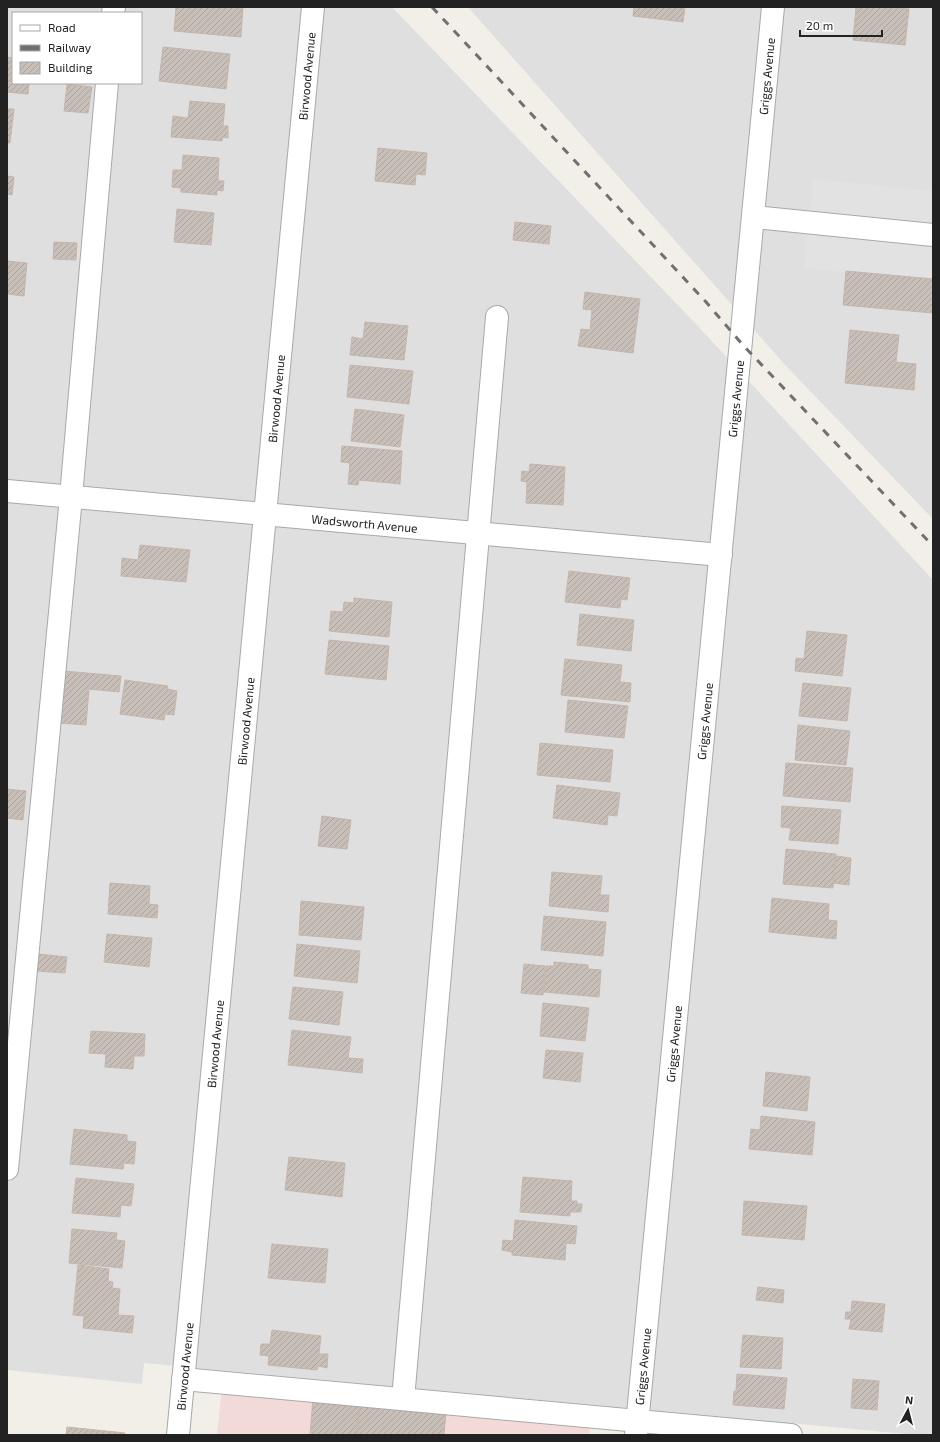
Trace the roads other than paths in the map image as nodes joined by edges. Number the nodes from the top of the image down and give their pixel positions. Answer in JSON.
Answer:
{"nodes":[{"id":1,"x":313,"y":7,"type":"edge"},
{"id":2,"x":773,"y":7,"type":"edge"},
{"id":3,"x":107,"y":84,"type":"edge"},
{"id":4,"x":754,"y":217,"type":"junction"},
{"id":5,"x":933,"y":235,"type":"edge"},
{"id":6,"x":497,"y":317,"type":"dead end"},
{"id":7,"x":7,"y":491,"type":"edge"},
{"id":8,"x":71,"y":497,"type":"junction"},
{"id":9,"x":266,"y":515,"type":"junction"},
{"id":10,"x":478,"y":534,"type":"junction"},
{"id":11,"x":722,"y":555,"type":"junction"},
{"id":12,"x":7,"y":1169,"type":"edge"},
{"id":13,"x":183,"y":1379,"type":"junction"},
{"id":14,"x":403,"y":1399,"type":"junction"},
{"id":15,"x":637,"y":1428,"type":"edge"},
{"id":16,"x":178,"y":1435,"type":"edge"},
{"id":17,"x":791,"y":1435,"type":"edge"}],
"edges":[{"from":1,"to":9,"type":"street","name":"Birwood Avenue"},
{"from":2,"to":4,"type":"street","name":"Griggs Avenue"},
{"from":3,"to":8,"type":"street"},
{"from":4,"to":5,"type":"street"},
{"from":4,"to":11,"type":"street","name":"Griggs Avenue"},
{"from":6,"to":10,"type":"street"},
{"from":7,"to":8,"type":"street","name":"Wadsworth Avenue"},
{"from":8,"to":9,"type":"street","name":"Wadsworth Avenue"},
{"from":8,"to":12,"type":"street"},
{"from":9,"to":10,"type":"street","name":"Wadsworth Avenue"},
{"from":9,"to":13,"type":"street","name":"Birwood Avenue"},
{"from":10,"to":11,"type":"street","name":"Wadsworth Avenue"},
{"from":10,"to":14,"type":"street"},
{"from":11,"to":15,"type":"street","name":"Griggs Avenue"},
{"from":13,"to":14,"type":"street"},
{"from":13,"to":16,"type":"street","name":"Birwood Avenue"},
{"from":14,"to":15,"type":"street"},
{"from":15,"to":17,"type":"street"}]}
